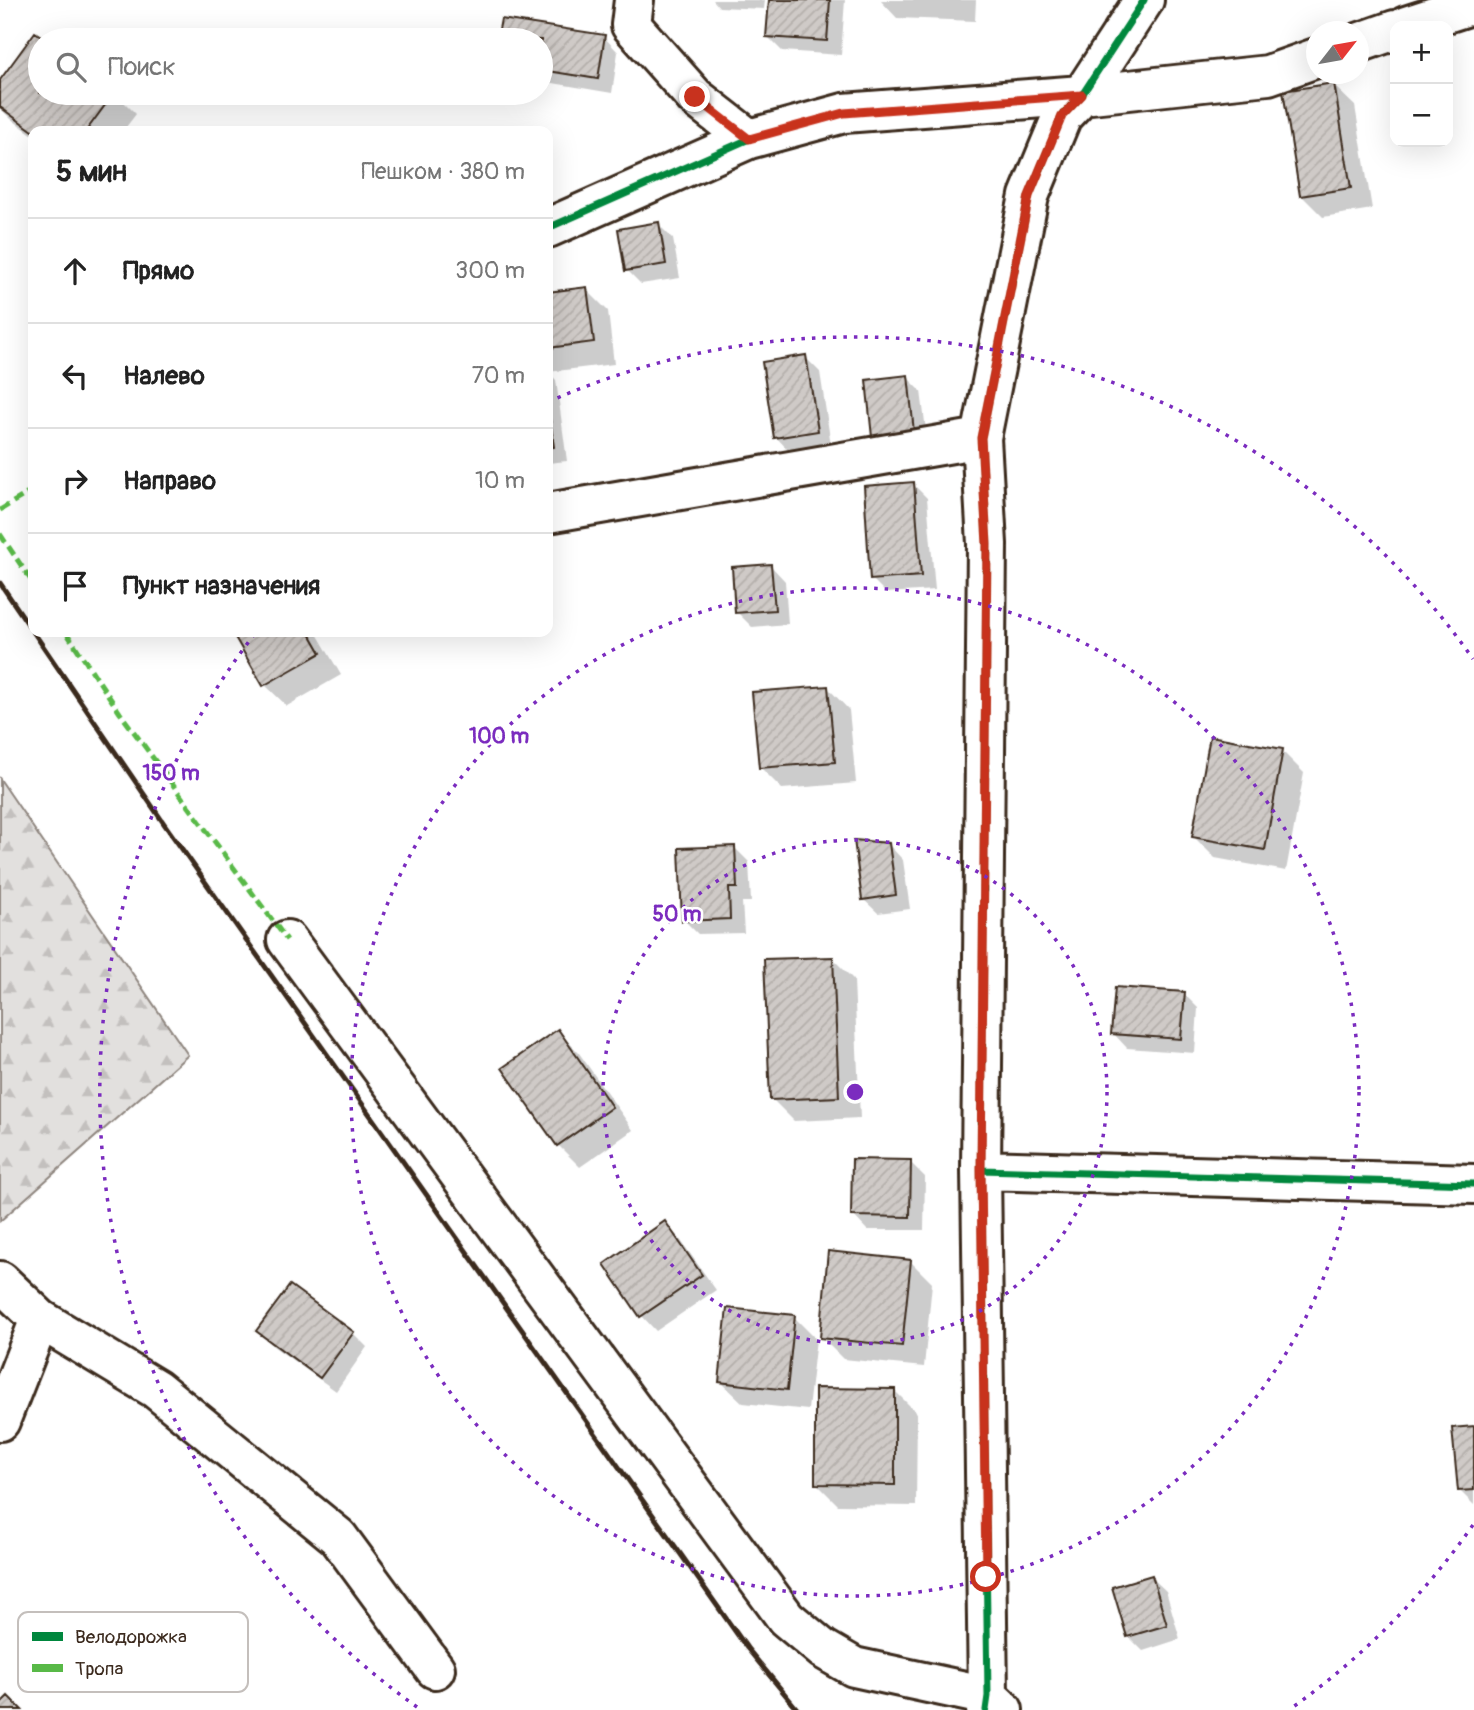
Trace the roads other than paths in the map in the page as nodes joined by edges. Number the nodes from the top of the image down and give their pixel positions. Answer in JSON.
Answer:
{"nodes":[{"id":1,"x":634,"y":0,"type":"edge"},
{"id":2,"x":1144,"y":0,"type":"edge"},
{"id":3,"x":1474,"y":4,"type":"edge"},
{"id":4,"x":1421,"y":21,"type":"edge"},
{"id":5,"x":1390,"y":32,"type":"edge"},
{"id":6,"x":1369,"y":39,"type":"edge"},
{"id":7,"x":1306,"y":62,"type":"edge"},
{"id":8,"x":1082,"y":95,"type":"junction"},
{"id":9,"x":749,"y":139,"type":"junction"},
{"id":10,"x":553,"y":226,"type":"edge"},
{"id":11,"x":981,"y":438,"type":"junction"},
{"id":12,"x":553,"y":512,"type":"edge"},
{"id":13,"x":287,"y":940,"type":"dead end"},
{"id":14,"x":981,"y":1170,"type":"junction"},
{"id":15,"x":1474,"y":1184,"type":"edge"},
{"id":16,"x":0,"y":1281,"type":"edge"},
{"id":17,"x":40,"y":1319,"type":"junction"},
{"id":18,"x":0,"y":1421,"type":"edge"},
{"id":19,"x":435,"y":1669,"type":"dead end"},
{"id":20,"x":992,"y":1705,"type":"edge"}],
"edges":[{"from":1,"to":9,"type":"street"},
{"from":2,"to":8,"type":"street"},
{"from":3,"to":4,"type":"street"},
{"from":5,"to":6,"type":"street"},
{"from":7,"to":8,"type":"street"},
{"from":8,"to":9,"type":"street"},
{"from":8,"to":11,"type":"street"},
{"from":9,"to":10,"type":"street"},
{"from":11,"to":12,"type":"street"},
{"from":11,"to":14,"type":"street"},
{"from":13,"to":20,"type":"street"},
{"from":14,"to":15,"type":"street"},
{"from":14,"to":20,"type":"street"},
{"from":16,"to":17,"type":"street"},
{"from":17,"to":18,"type":"street"},
{"from":17,"to":19,"type":"street"}]}
